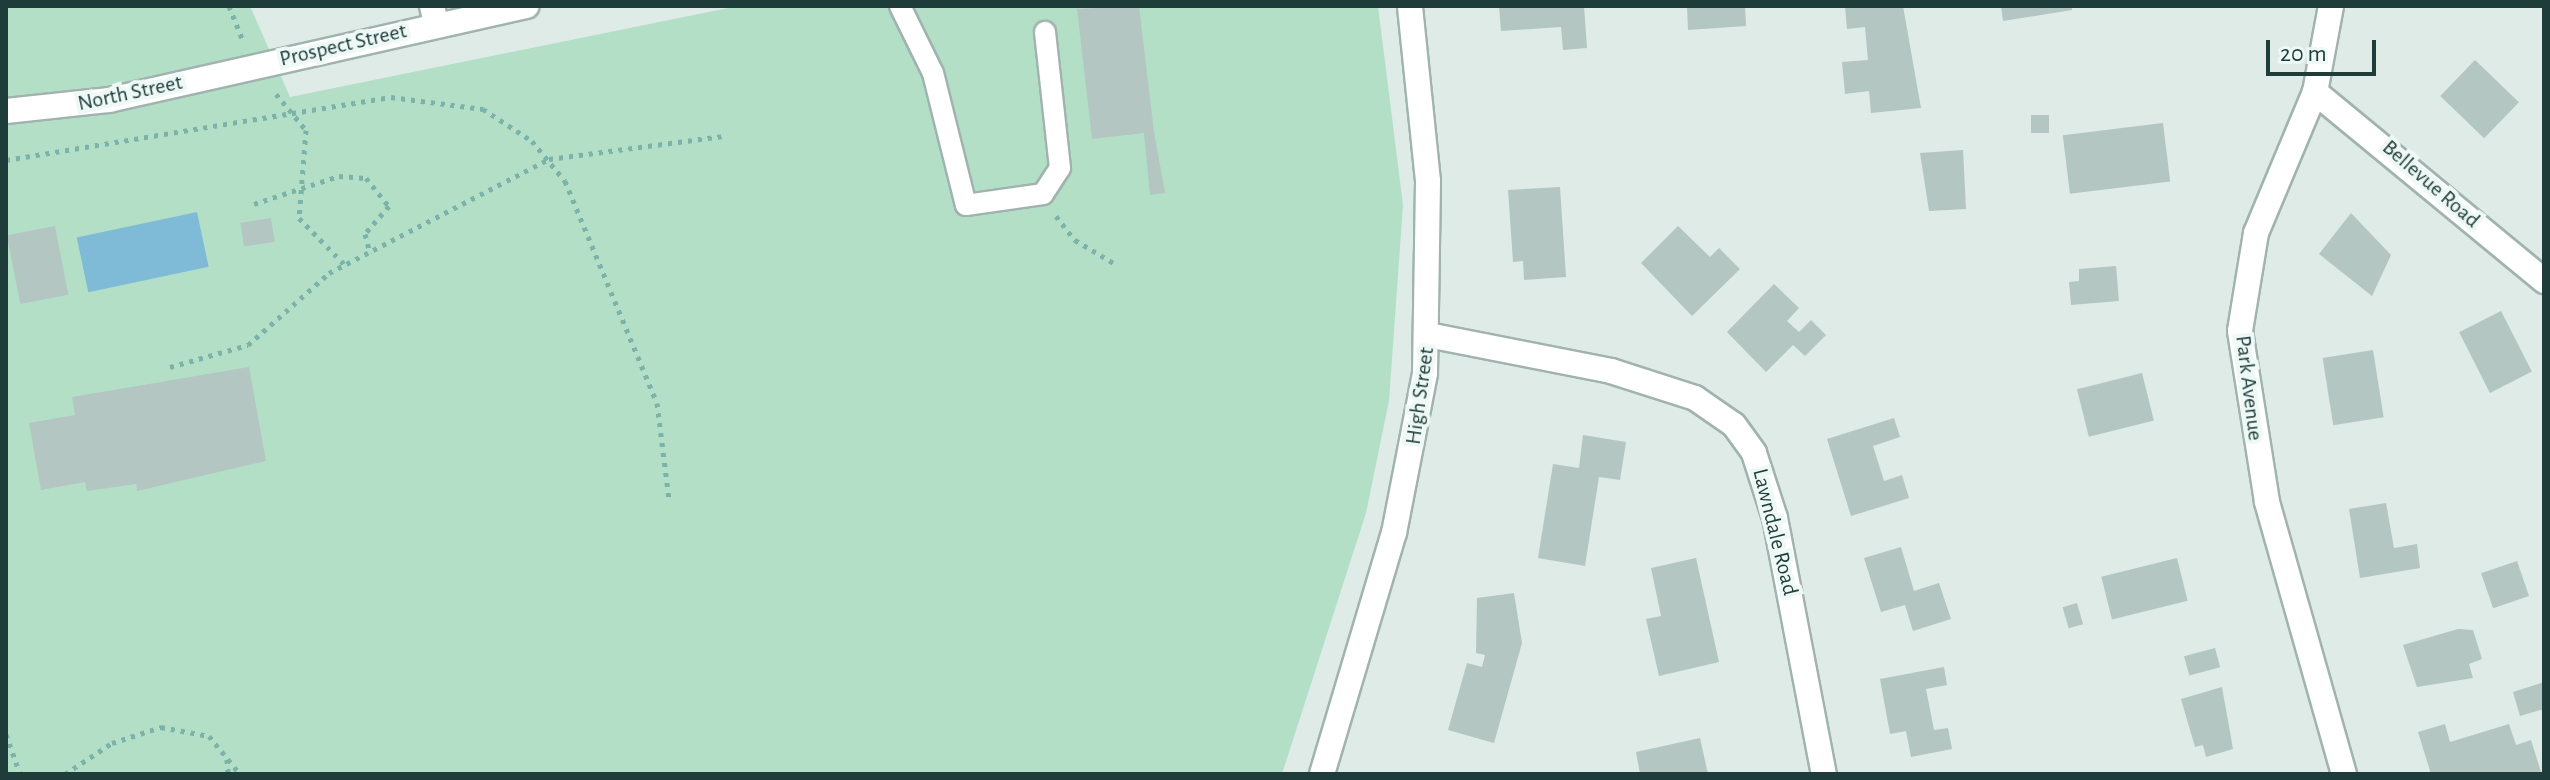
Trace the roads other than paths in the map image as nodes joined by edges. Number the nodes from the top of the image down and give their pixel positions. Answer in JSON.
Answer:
{"nodes":[{"id":1,"x":527,"y":6,"type":"edge"},
{"id":2,"x":900,"y":6,"type":"edge"},
{"id":3,"x":1410,"y":6,"type":"edge"},
{"id":4,"x":2331,"y":6,"type":"edge"},
{"id":5,"x":434,"y":15,"type":"edge"},
{"id":6,"x":1045,"y":32,"type":"dead end"},
{"id":7,"x":253,"y":65,"type":"joint"},
{"id":8,"x":2315,"y":92,"type":"junction"},
{"id":9,"x":6,"y":111,"type":"edge"},
{"id":10,"x":2544,"y":281,"type":"edge"},
{"id":11,"x":1428,"y":335,"type":"junction"},
{"id":12,"x":1322,"y":774,"type":"edge"},
{"id":13,"x":1824,"y":774,"type":"edge"},
{"id":14,"x":2344,"y":774,"type":"edge"}],
"edges":[{"from":1,"to":5,"type":"street","name":"Prospect Street"},
{"from":2,"to":6,"type":"lane"},
{"from":3,"to":11,"type":"street","name":"High Street"},
{"from":4,"to":8,"type":"street","name":"Park Avenue"},
{"from":5,"to":7,"type":"street","name":"Prospect Street"},
{"from":7,"to":9,"type":"street","name":"North Street"},
{"from":8,"to":10,"type":"street","name":"Bellevue Road"},
{"from":8,"to":14,"type":"street","name":"Park Avenue"},
{"from":11,"to":12,"type":"street","name":"High Street"},
{"from":11,"to":13,"type":"street","name":"Lawndale Road"}]}
